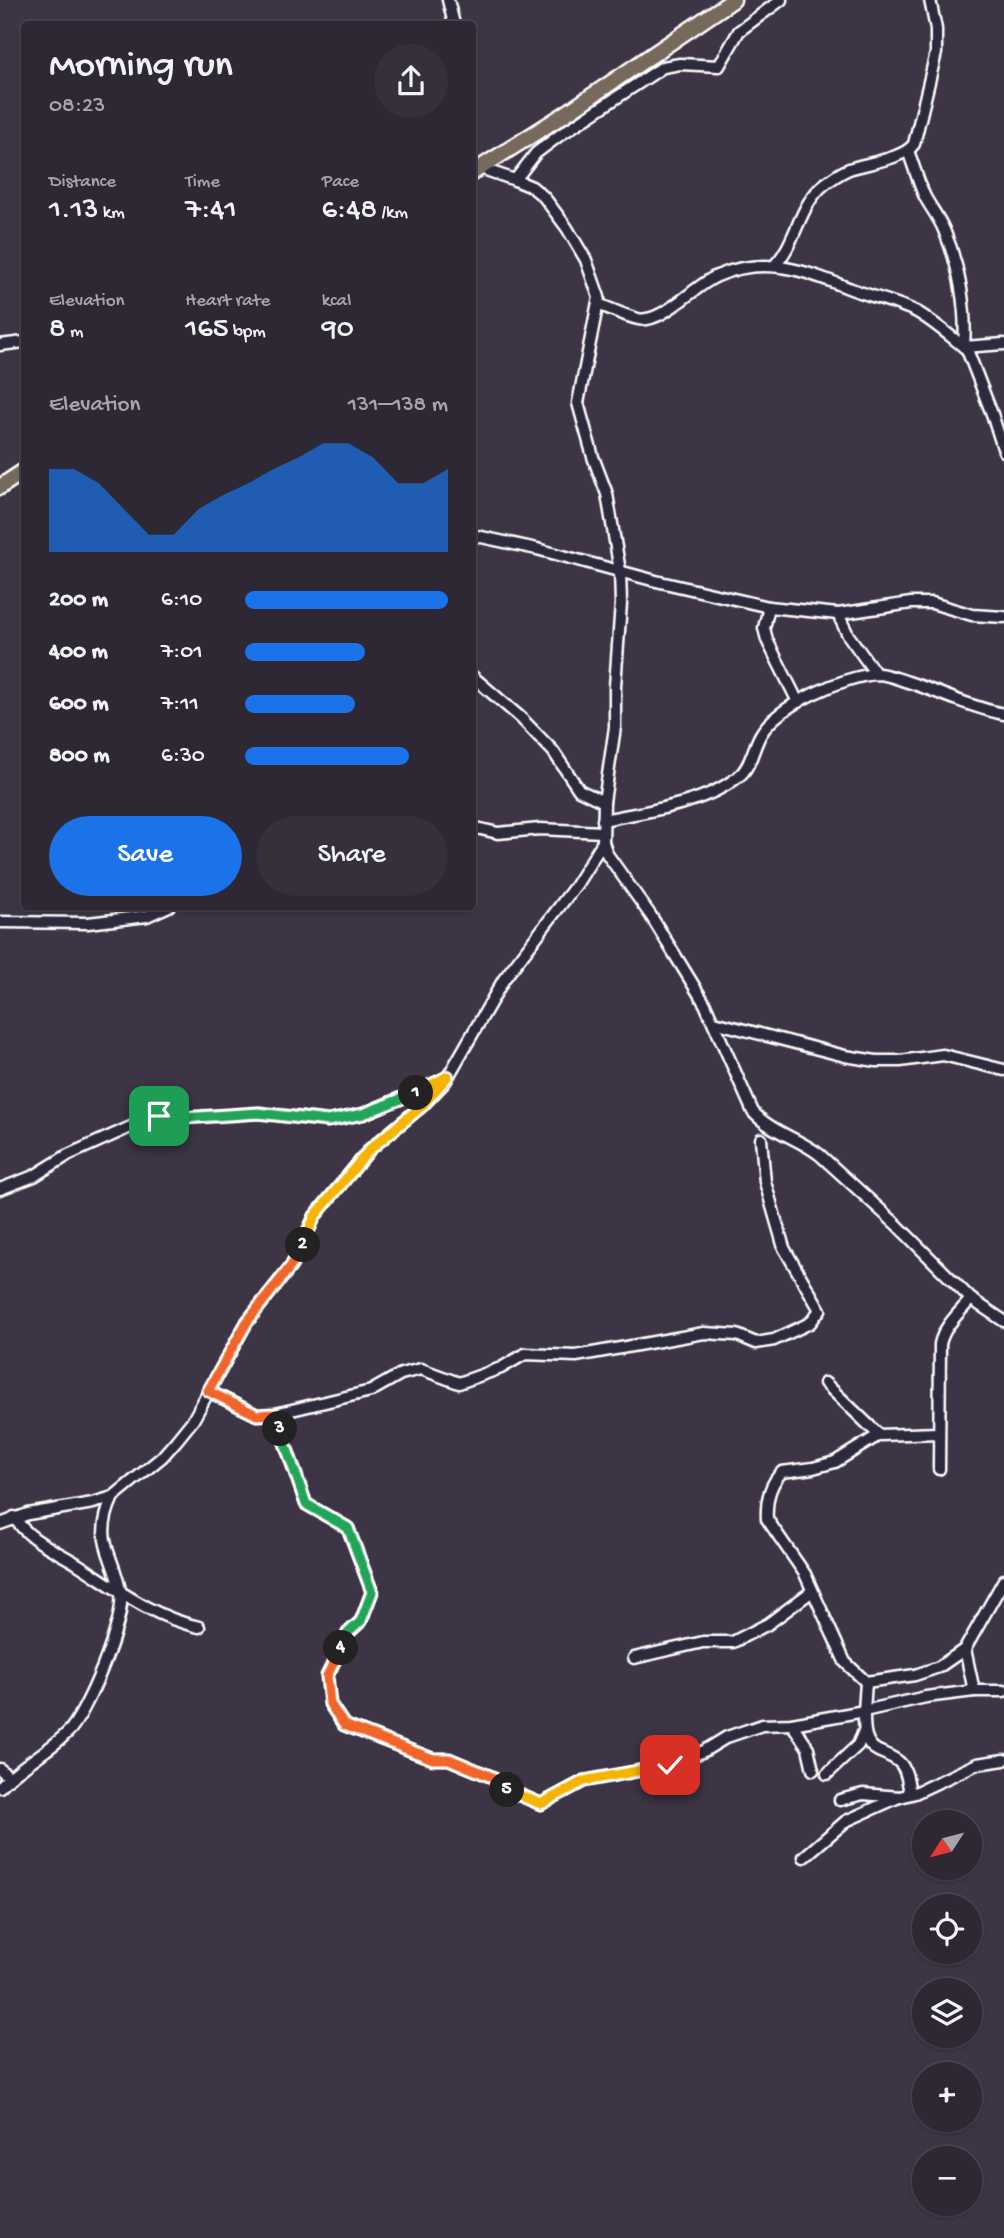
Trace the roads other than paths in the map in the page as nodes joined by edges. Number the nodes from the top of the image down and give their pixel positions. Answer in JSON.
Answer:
{"nodes":[{"id":1,"x":448,"y":0,"type":"edge"},
{"id":2,"x":733,"y":0,"type":"edge"},
{"id":3,"x":781,"y":0,"type":"edge"},
{"id":4,"x":930,"y":0,"type":"edge"},
{"id":5,"x":453,"y":21,"type":"edge"},
{"id":6,"x":908,"y":150,"type":"junction"},
{"id":7,"x":476,"y":171,"type":"edge"},
{"id":8,"x":515,"y":180,"type":"junction"},
{"id":9,"x":775,"y":265,"type":"junction"},
{"id":10,"x":598,"y":304,"type":"junction"},
{"id":11,"x":21,"y":342,"type":"edge"},
{"id":12,"x":1004,"y":344,"type":"edge"},
{"id":13,"x":0,"y":345,"type":"edge"},
{"id":14,"x":965,"y":347,"type":"junction"},
{"id":15,"x":1004,"y":451,"type":"edge"},
{"id":16,"x":21,"y":473,"type":"edge"},
{"id":17,"x":0,"y":487,"type":"edge"},
{"id":18,"x":476,"y":536,"type":"edge"},
{"id":19,"x":620,"y":571,"type":"junction"},
{"id":20,"x":769,"y":607,"type":"junction"},
{"id":21,"x":838,"y":614,"type":"junction"},
{"id":22,"x":1004,"y":617,"type":"edge"},
{"id":23,"x":876,"y":674,"type":"junction"},
{"id":24,"x":476,"y":679,"type":"edge"},
{"id":25,"x":799,"y":702,"type":"junction"},
{"id":26,"x":1004,"y":714,"type":"edge"},
{"id":27,"x":604,"y":802,"type":"junction"},
{"id":28,"x":476,"y":828,"type":"edge"},
{"id":29,"x":603,"y":831,"type":"junction"},
{"id":30,"x":160,"y":910,"type":"edge"},
{"id":31,"x":0,"y":922,"type":"edge"},
{"id":32,"x":714,"y":1022,"type":"junction"},
{"id":33,"x":1004,"y":1070,"type":"edge"},
{"id":34,"x":448,"y":1076,"type":"junction"},
{"id":35,"x":761,"y":1139,"type":"dead end"},
{"id":36,"x":0,"y":1189,"type":"edge"},
{"id":37,"x":971,"y":1298,"type":"junction"},
{"id":38,"x":1004,"y":1321,"type":"edge"},
{"id":39,"x":825,"y":1383,"type":"dead end"},
{"id":40,"x":208,"y":1391,"type":"junction"},
{"id":41,"x":275,"y":1414,"type":"junction"},
{"id":42,"x":938,"y":1433,"type":"junction"},
{"id":43,"x":878,"y":1435,"type":"junction"},
{"id":44,"x":939,"y":1469,"type":"dead end"},
{"id":45,"x":113,"y":1497,"type":"junction"},
{"id":46,"x":14,"y":1517,"type":"junction"},
{"id":47,"x":0,"y":1524,"type":"edge"},
{"id":48,"x":1004,"y":1580,"type":"edge"},
{"id":49,"x":811,"y":1592,"type":"junction"},
{"id":50,"x":121,"y":1593,"type":"junction"},
{"id":51,"x":199,"y":1627,"type":"dead end"},
{"id":52,"x":965,"y":1648,"type":"junction"},
{"id":53,"x":634,"y":1658,"type":"dead end"},
{"id":54,"x":866,"y":1682,"type":"junction"},
{"id":55,"x":974,"y":1691,"type":"junction"},
{"id":56,"x":1004,"y":1691,"type":"edge"},
{"id":57,"x":864,"y":1711,"type":"junction"},
{"id":58,"x":792,"y":1724,"type":"junction"},
{"id":59,"x":864,"y":1731,"type":"junction"},
{"id":60,"x":1004,"y":1760,"type":"edge"},
{"id":61,"x":0,"y":1769,"type":"edge"},
{"id":62,"x":813,"y":1770,"type":"dead end"},
{"id":63,"x":827,"y":1774,"type":"dead end"},
{"id":64,"x":9,"y":1777,"type":"junction"},
{"id":65,"x":0,"y":1787,"type":"edge"},
{"id":66,"x":905,"y":1795,"type":"junction"},
{"id":67,"x":840,"y":1800,"type":"dead end"},
{"id":68,"x":804,"y":1857,"type":"dead end"}],
"edges":[{"from":1,"to":5,"type":"street"},
{"from":2,"to":7,"type":"highway"},
{"from":3,"to":8,"type":"street"},
{"from":4,"to":6,"type":"street"},
{"from":6,"to":9,"type":"street"},
{"from":6,"to":14,"type":"street"},
{"from":7,"to":8,"type":"street"},
{"from":8,"to":10,"type":"street"},
{"from":9,"to":10,"type":"street"},
{"from":9,"to":14,"type":"street"},
{"from":10,"to":19,"type":"street"},
{"from":11,"to":13,"type":"street"},
{"from":12,"to":14,"type":"street"},
{"from":14,"to":15,"type":"street"},
{"from":16,"to":17,"type":"highway"},
{"from":18,"to":19,"type":"street"},
{"from":19,"to":20,"type":"street"},
{"from":19,"to":27,"type":"street"},
{"from":20,"to":21,"type":"street"},
{"from":20,"to":25,"type":"street"},
{"from":21,"to":22,"type":"street"},
{"from":21,"to":23,"type":"street"},
{"from":23,"to":25,"type":"street"},
{"from":23,"to":26,"type":"street"},
{"from":24,"to":27,"type":"street"},
{"from":25,"to":29,"type":"street"},
{"from":27,"to":29,"type":"street"},
{"from":28,"to":29,"type":"street"},
{"from":29,"to":32,"type":"street"},
{"from":29,"to":34,"type":"street"},
{"from":30,"to":31,"type":"street"},
{"from":32,"to":33,"type":"street"},
{"from":32,"to":37,"type":"street"},
{"from":34,"to":36,"type":"street"},
{"from":34,"to":40,"type":"street"},
{"from":35,"to":41,"type":"street"},
{"from":37,"to":38,"type":"street"},
{"from":37,"to":42,"type":"street"},
{"from":39,"to":43,"type":"street"},
{"from":40,"to":41,"type":"street"},
{"from":40,"to":45,"type":"street"},
{"from":41,"to":58,"type":"street"},
{"from":42,"to":43,"type":"street"},
{"from":42,"to":44,"type":"street"},
{"from":43,"to":49,"type":"street"},
{"from":45,"to":46,"type":"street"},
{"from":45,"to":50,"type":"street"},
{"from":46,"to":47,"type":"street"},
{"from":46,"to":50,"type":"street"},
{"from":48,"to":52,"type":"street"},
{"from":49,"to":53,"type":"street"},
{"from":49,"to":54,"type":"street"},
{"from":50,"to":51,"type":"street"},
{"from":50,"to":64,"type":"street"},
{"from":52,"to":54,"type":"street"},
{"from":52,"to":55,"type":"street"},
{"from":54,"to":57,"type":"street"},
{"from":55,"to":56,"type":"street"},
{"from":55,"to":57,"type":"street"},
{"from":57,"to":58,"type":"street"},
{"from":57,"to":59,"type":"street"},
{"from":58,"to":62,"type":"street"},
{"from":59,"to":63,"type":"street"},
{"from":59,"to":66,"type":"street"},
{"from":60,"to":66,"type":"street"},
{"from":61,"to":64,"type":"street"},
{"from":64,"to":65,"type":"street"},
{"from":66,"to":67,"type":"street"},
{"from":66,"to":68,"type":"street"}]}
